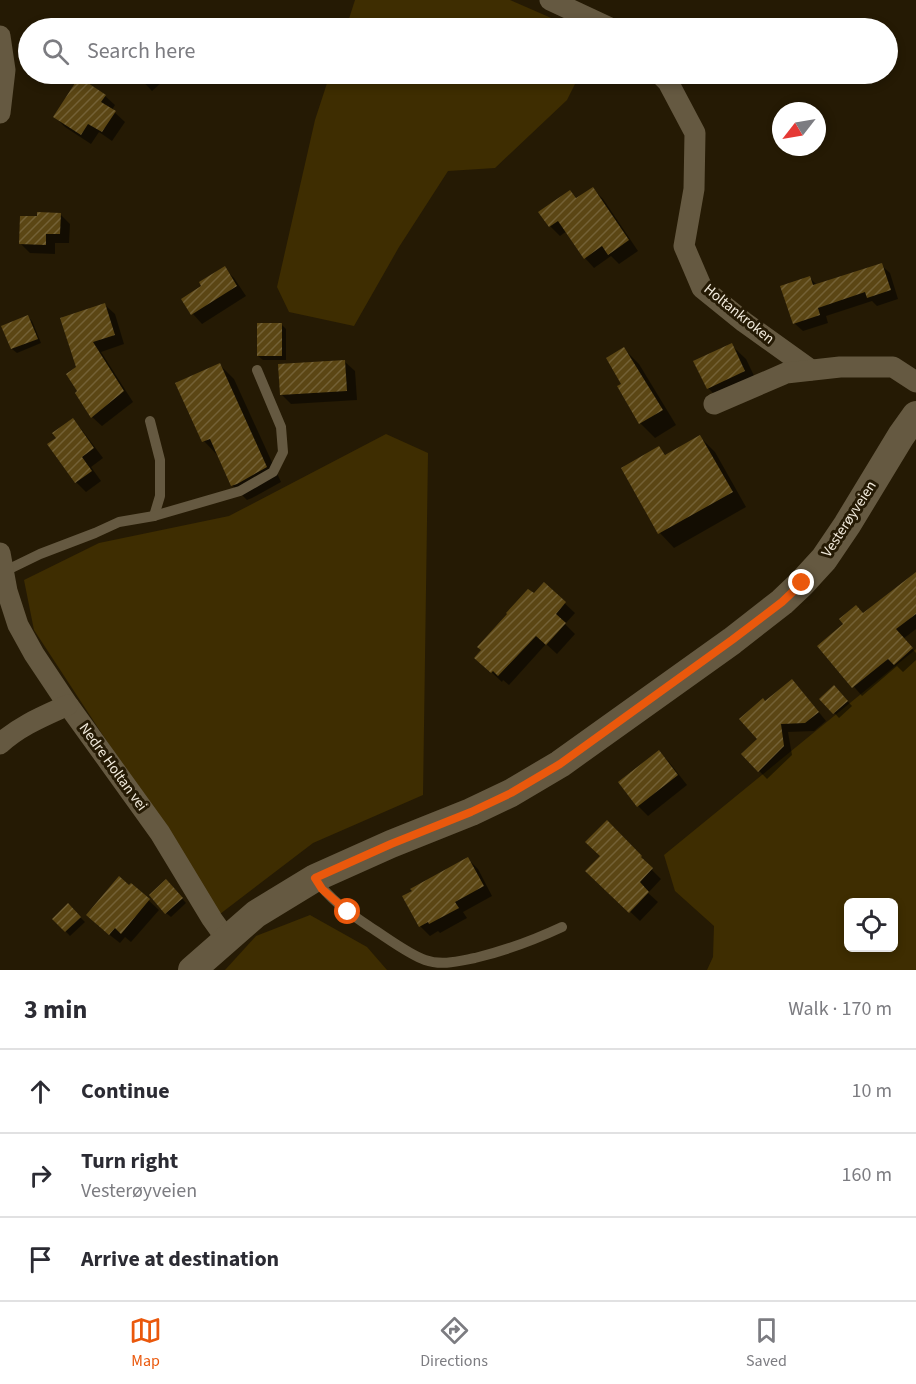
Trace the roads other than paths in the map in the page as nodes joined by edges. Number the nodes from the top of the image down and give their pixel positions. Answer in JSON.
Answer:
{"nodes":[{"id":1,"x":550,"y":0,"type":"edge"},
{"id":2,"x":589,"y":18,"type":"edge"},
{"id":3,"x":0,"y":36,"type":"edge"},
{"id":4,"x":669,"y":84,"type":"edge"},
{"id":5,"x":0,"y":113,"type":"edge"},
{"id":6,"x":257,"y":370,"type":"dead end"},
{"id":7,"x":811,"y":370,"type":"junction"},
{"id":8,"x":916,"y":382,"type":"edge"},
{"id":9,"x":714,"y":404,"type":"dead end"},
{"id":10,"x":916,"y":415,"type":"edge"},
{"id":11,"x":150,"y":421,"type":"dead end"},
{"id":12,"x":154,"y":516,"type":"junction"},
{"id":13,"x":3,"y":577,"type":"edge"},
{"id":14,"x":68,"y":705,"type":"junction"},
{"id":15,"x":0,"y":744,"type":"edge"},
{"id":16,"x":315,"y":878,"type":"junction"},
{"id":17,"x":562,"y":927,"type":"dead end"},
{"id":18,"x":226,"y":940,"type":"junction"},
{"id":19,"x":192,"y":970,"type":"edge"}],
"edges":[{"from":1,"to":2,"type":"street"},
{"from":3,"to":5,"type":"street"},
{"from":4,"to":7,"type":"street","name":"Holtankroken"},
{"from":6,"to":12,"type":"lane"},
{"from":7,"to":8,"type":"street"},
{"from":7,"to":9,"type":"street"},
{"from":10,"to":16,"type":"main road","name":"Vesterøyveien"},
{"from":11,"to":12,"type":"lane"},
{"from":12,"to":13,"type":"lane"},
{"from":13,"to":14,"type":"street","name":"Nedre Holtan vei"},
{"from":14,"to":15,"type":"street"},
{"from":14,"to":18,"type":"street","name":"Nedre Holtan vei"},
{"from":16,"to":17,"type":"lane"},
{"from":16,"to":18,"type":"main road","name":"Vesterøyveien"},
{"from":18,"to":19,"type":"main road","name":"Vesterøyveien"}]}
